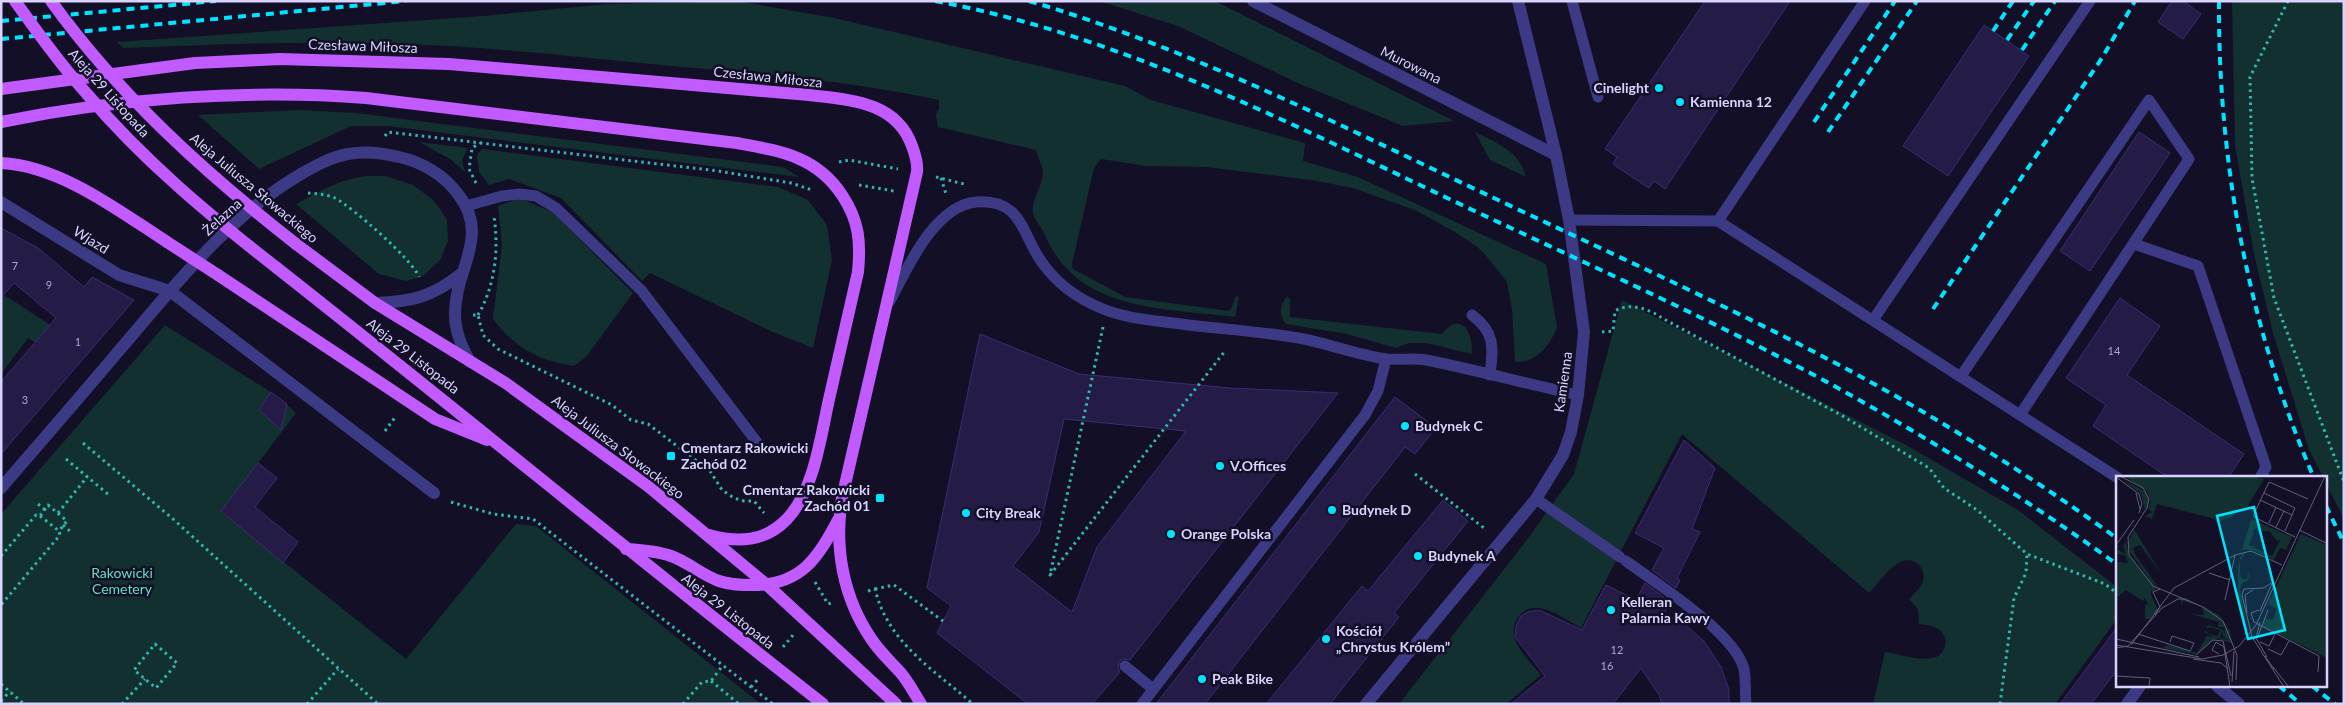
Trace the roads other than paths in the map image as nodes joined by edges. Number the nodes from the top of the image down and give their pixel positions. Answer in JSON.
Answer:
{"nodes":[{"id":1,"x":15,"y":1,"type":"edge"},
{"id":2,"x":51,"y":1,"type":"edge"},
{"id":3,"x":1253,"y":1,"type":"edge"},
{"id":4,"x":1518,"y":1,"type":"edge"},
{"id":5,"x":1572,"y":1,"type":"edge"},
{"id":6,"x":1865,"y":1,"type":"edge"},
{"id":7,"x":2090,"y":1,"type":"edge"},
{"id":8,"x":7,"y":87,"type":"edge"},
{"id":9,"x":1598,"y":98,"type":"dead end"},
{"id":10,"x":1,"y":122,"type":"edge"},
{"id":11,"x":1556,"y":155,"type":"junction"},
{"id":12,"x":1,"y":163,"type":"edge"},
{"id":13,"x":1,"y":202,"type":"edge"},
{"id":14,"x":466,"y":206,"type":"junction"},
{"id":15,"x":1569,"y":220,"type":"junction"},
{"id":16,"x":1718,"y":221,"type":"junction"},
{"id":17,"x":2134,"y":244,"type":"junction"},
{"id":18,"x":462,"y":274,"type":"junction"},
{"id":19,"x":170,"y":291,"type":"junction"},
{"id":20,"x":375,"y":302,"type":"junction"},
{"id":21,"x":886,"y":309,"type":"junction"},
{"id":22,"x":1472,"y":314,"type":"dead end"},
{"id":23,"x":1874,"y":320,"type":"junction"},
{"id":24,"x":1386,"y":359,"type":"junction"},
{"id":25,"x":470,"y":362,"type":"junction"},
{"id":26,"x":1490,"y":375,"type":"junction"},
{"id":27,"x":1961,"y":376,"type":"junction"},
{"id":28,"x":1578,"y":395,"type":"junction"},
{"id":29,"x":2020,"y":415,"type":"junction"},
{"id":30,"x":501,"y":445,"type":"junction"},
{"id":31,"x":759,"y":445,"type":"dead end"},
{"id":32,"x":2261,"y":476,"type":"edge"},
{"id":33,"x":2116,"y":477,"type":"edge"},
{"id":34,"x":1,"y":488,"type":"edge"},
{"id":35,"x":434,"y":493,"type":"road end"},
{"id":36,"x":1536,"y":499,"type":"junction"},
{"id":37,"x":839,"y":518,"type":"junction"},
{"id":38,"x":710,"y":535,"type":"junction"},
{"id":39,"x":626,"y":549,"type":"junction"},
{"id":40,"x":767,"y":585,"type":"junction"},
{"id":41,"x":1125,"y":666,"type":"dead end"},
{"id":42,"x":2139,"y":688,"type":"edge"},
{"id":43,"x":2220,"y":688,"type":"edge"},
{"id":44,"x":1153,"y":689,"type":"junction"},
{"id":45,"x":823,"y":704,"type":"edge"},
{"id":46,"x":896,"y":704,"type":"edge"},
{"id":47,"x":921,"y":704,"type":"edge"},
{"id":48,"x":1142,"y":704,"type":"edge"},
{"id":49,"x":1366,"y":704,"type":"edge"},
{"id":50,"x":1746,"y":704,"type":"edge"},
{"id":51,"x":2127,"y":704,"type":"edge"},
{"id":52,"x":2240,"y":704,"type":"edge"}],
"edges":[{"from":1,"to":30,"type":"main road","name":"Aleja 29 Listopada","bridge":true},
{"from":2,"to":20,"type":"main road","name":"Aleja Juliusza Słowackiego","bridge":true},
{"from":3,"to":11,"type":"street","name":"Murowana"},
{"from":4,"to":11,"type":"street","name":"Kamienna"},
{"from":5,"to":9,"type":"lane"},
{"from":6,"to":16,"type":"lane"},
{"from":7,"to":23,"type":"lane"},
{"from":8,"to":21,"type":"main road","name":"Czesława Miłosza"},
{"from":10,"to":38,"type":"main road"},
{"from":11,"to":15,"type":"street","name":"Kamienna"},
{"from":12,"to":30,"type":"main road","bridge":true},
{"from":13,"to":19,"type":"street","name":"Wjazd"},
{"from":14,"to":18,"type":"street","name":"Żelazna"},
{"from":14,"to":19,"type":"street","name":"Żelazna"},
{"from":14,"to":31,"type":"lane"},
{"from":15,"to":16,"type":"lane"},
{"from":15,"to":28,"type":"street","name":"Kamienna"},
{"from":16,"to":23,"type":"lane"},
{"from":17,"to":27,"type":"lane"},
{"from":17,"to":29,"type":"lane"},
{"from":17,"to":32,"type":"lane"},
{"from":18,"to":20,"type":"street"},
{"from":18,"to":25,"type":"street","name":"Żelazna"},
{"from":19,"to":34,"type":"street","name":"Żelazna"},
{"from":19,"to":35,"type":"street"},
{"from":20,"to":25,"type":"main road","name":"Aleja Juliusza Słowackiego"},
{"from":21,"to":24,"type":"lane"},
{"from":21,"to":37,"type":"main road","name":"Czesława Miłosza"},
{"from":22,"to":26,"type":"lane"},
{"from":23,"to":27,"type":"lane"},
{"from":24,"to":26,"type":"lane"},
{"from":24,"to":44,"type":"lane"},
{"from":25,"to":38,"type":"main road","name":"Aleja Juliusza Słowackiego"},
{"from":26,"to":28,"type":"lane"},
{"from":27,"to":29,"type":"lane"},
{"from":28,"to":36,"type":"street","name":"Kamienna"},
{"from":29,"to":33,"type":"lane"},
{"from":30,"to":39,"type":"main road","name":"Aleja 29 Listopada"},
{"from":36,"to":49,"type":"street","name":"Kamienna"},
{"from":36,"to":50,"type":"lane"},
{"from":37,"to":40,"type":"main road"},
{"from":37,"to":47,"type":"main road","name":"Czesława Miłosza"},
{"from":38,"to":40,"type":"main road"},
{"from":39,"to":40,"type":"main road"},
{"from":39,"to":45,"type":"main road","name":"Aleja 29 Listopada"},
{"from":40,"to":46,"type":"main road"},
{"from":41,"to":44,"type":"lane"},
{"from":42,"to":51,"type":"street"},
{"from":43,"to":52,"type":"street"},
{"from":44,"to":48,"type":"lane"}]}
